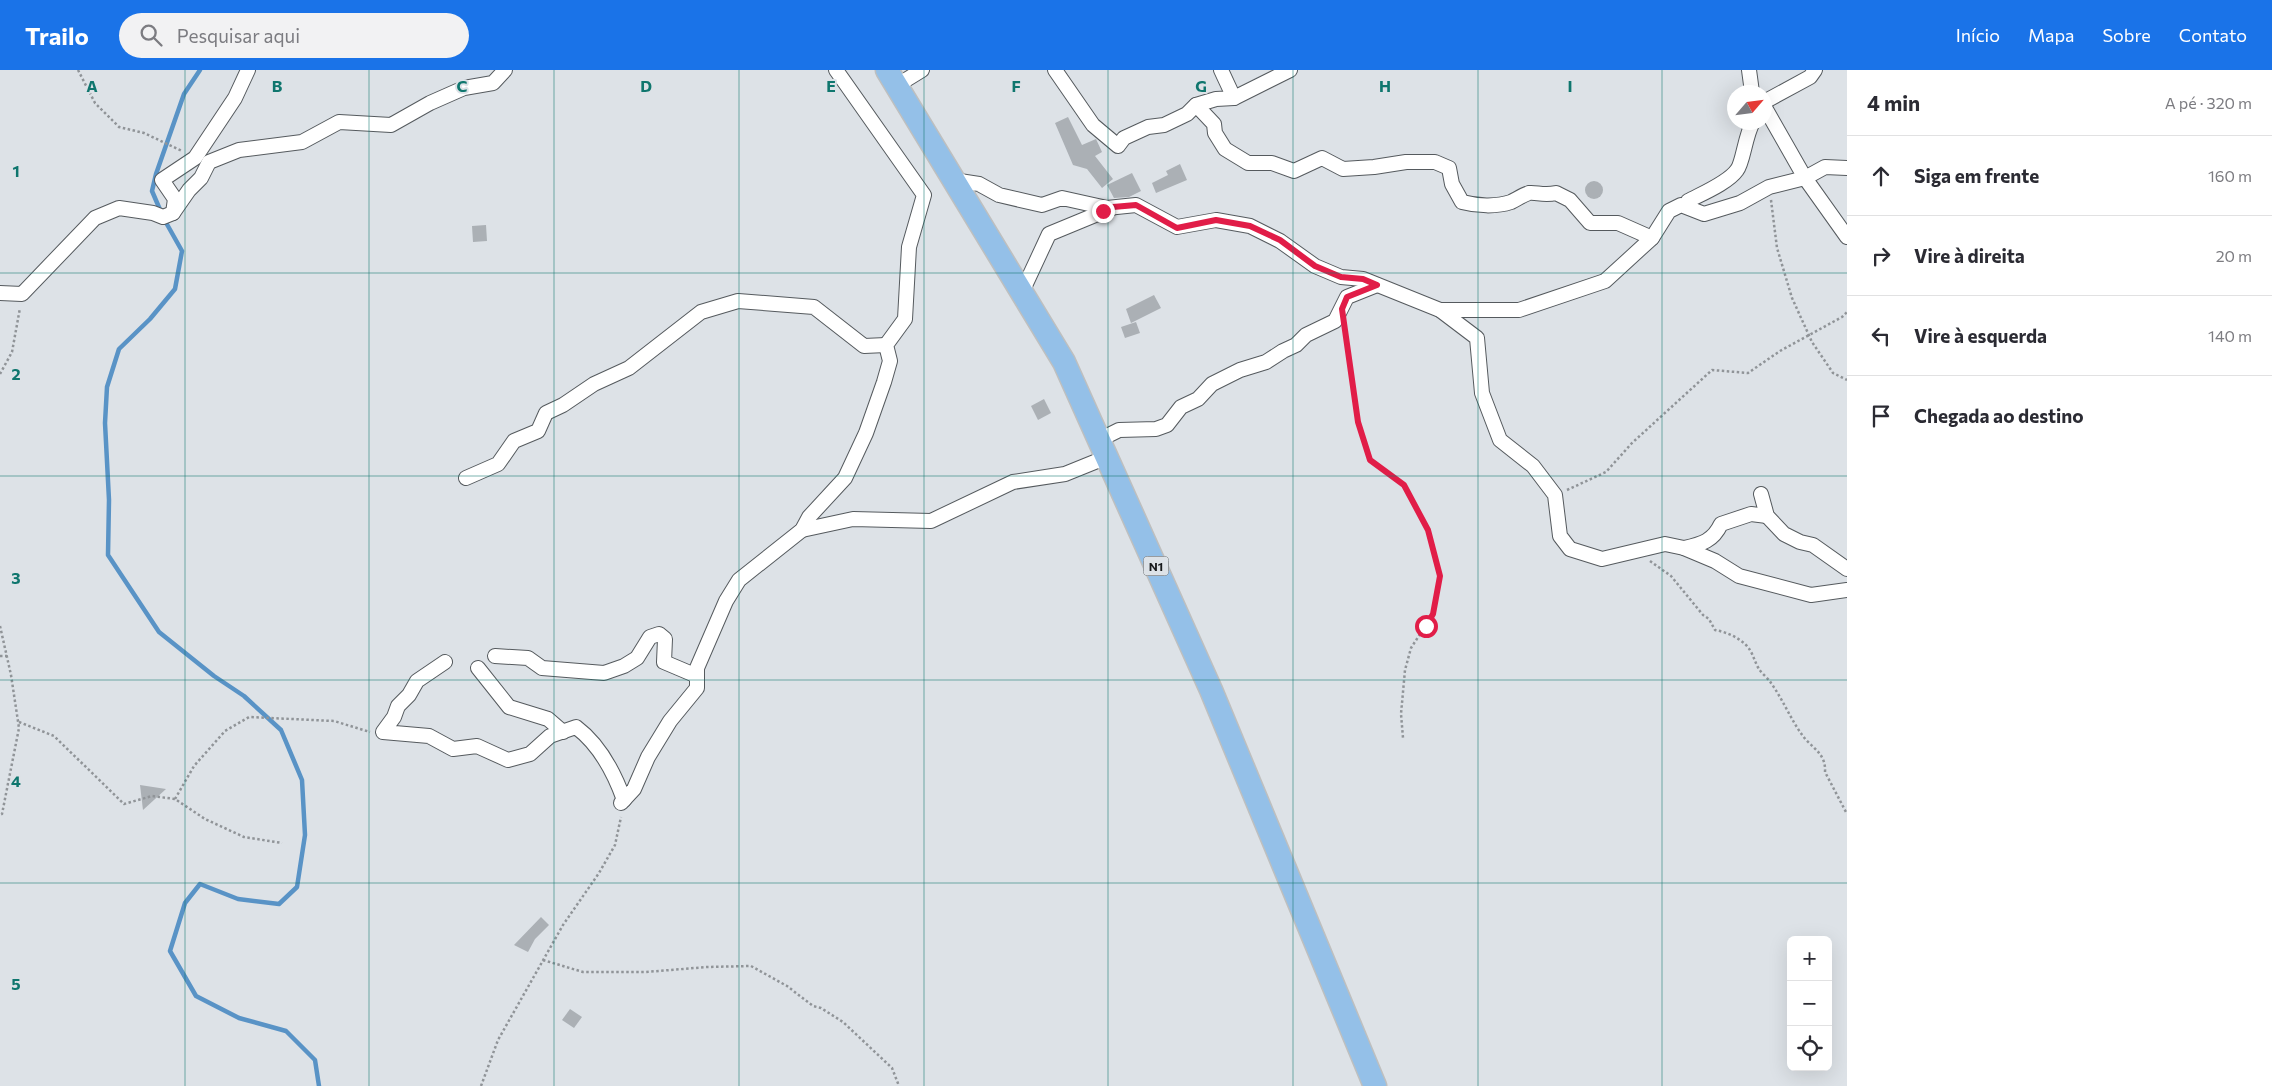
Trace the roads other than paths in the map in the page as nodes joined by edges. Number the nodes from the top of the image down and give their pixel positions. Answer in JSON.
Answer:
{"nodes":[{"id":1,"x":248,"y":70,"type":"edge"},
{"id":2,"x":505,"y":70,"type":"edge"},
{"id":3,"x":836,"y":70,"type":"edge"},
{"id":4,"x":922,"y":70,"type":"edge"},
{"id":5,"x":1055,"y":70,"type":"edge"},
{"id":6,"x":1221,"y":70,"type":"edge"},
{"id":7,"x":1290,"y":70,"type":"edge"},
{"id":8,"x":1749,"y":70,"type":"edge"},
{"id":9,"x":1815,"y":70,"type":"edge"},
{"id":10,"x":891,"y":78,"type":"edge"},
{"id":11,"x":1751,"y":85,"type":"edge"},
{"id":12,"x":1234,"y":98,"type":"junction"},
{"id":13,"x":1772,"y":99,"type":"edge"},
{"id":14,"x":1196,"y":105,"type":"junction"},
{"id":15,"x":1772,"y":118,"type":"edge"},
{"id":16,"x":1748,"y":130,"type":"edge"},
{"id":17,"x":1847,"y":168,"type":"edge"},
{"id":18,"x":1805,"y":178,"type":"junction"},
{"id":19,"x":953,"y":180,"type":"junction"},
{"id":20,"x":1688,"y":202,"type":"dead end"},
{"id":21,"x":1113,"y":207,"type":"junction"},
{"id":22,"x":173,"y":213,"type":"junction"},
{"id":23,"x":1847,"y":237,"type":"edge"},
{"id":24,"x":1652,"y":238,"type":"junction"},
{"id":25,"x":1377,"y":285,"type":"junction"},
{"id":26,"x":1022,"y":292,"type":"junction"},
{"id":27,"x":0,"y":293,"type":"edge"},
{"id":28,"x":1440,"y":310,"type":"junction"},
{"id":29,"x":886,"y":345,"type":"junction"},
{"id":30,"x":1103,"y":448,"type":"junction"},
{"id":31,"x":466,"y":478,"type":"dead end"},
{"id":32,"x":1761,"y":494,"type":"dead end"},
{"id":33,"x":1767,"y":516,"type":"junction"},
{"id":34,"x":802,"y":530,"type":"junction"},
{"id":35,"x":1684,"y":548,"type":"junction"},
{"id":36,"x":1847,"y":568,"type":"edge"},
{"id":37,"x":1847,"y":590,"type":"edge"},
{"id":38,"x":495,"y":656,"type":"dead end"},
{"id":39,"x":445,"y":662,"type":"dead end"},
{"id":40,"x":478,"y":668,"type":"dead end"},
{"id":41,"x":697,"y":676,"type":"junction"},
{"id":42,"x":564,"y":732,"type":"junction"},
{"id":43,"x":1375,"y":1086,"type":"edge"}],
"edges":[{"from":1,"to":22,"type":"street"},
{"from":2,"to":22,"type":"street"},
{"from":3,"to":29,"type":"street"},
{"from":4,"to":10,"type":"street"},
{"from":5,"to":14,"type":"street"},
{"from":6,"to":12,"type":"street"},
{"from":7,"to":12,"type":"street"},
{"from":8,"to":11,"type":"street"},
{"from":9,"to":13,"type":"street"},
{"from":10,"to":19,"type":"highway","number":"N1"},
{"from":12,"to":14,"type":"street"},
{"from":14,"to":24,"type":"street"},
{"from":15,"to":18,"type":"street"},
{"from":16,"to":20,"type":"street"},
{"from":17,"to":18,"type":"street"},
{"from":18,"to":23,"type":"street"},
{"from":18,"to":24,"type":"street"},
{"from":19,"to":21,"type":"street"},
{"from":19,"to":26,"type":"highway","number":"N1"},
{"from":21,"to":25,"type":"street"},
{"from":21,"to":26,"type":"street"},
{"from":22,"to":27,"type":"street"},
{"from":24,"to":28,"type":"street"},
{"from":25,"to":28,"type":"street"},
{"from":25,"to":30,"type":"street"},
{"from":26,"to":30,"type":"highway","number":"N1"},
{"from":28,"to":35,"type":"street"},
{"from":29,"to":31,"type":"street"},
{"from":29,"to":34,"type":"street"},
{"from":30,"to":34,"type":"street"},
{"from":30,"to":43,"type":"highway","number":"N1"},
{"from":32,"to":33,"type":"street"},
{"from":33,"to":35,"type":"street"},
{"from":33,"to":36,"type":"street"},
{"from":34,"to":41,"type":"street"},
{"from":35,"to":37,"type":"street"},
{"from":38,"to":41,"type":"street"},
{"from":39,"to":42,"type":"street"},
{"from":40,"to":42,"type":"street"},
{"from":41,"to":42,"type":"street"}]}
